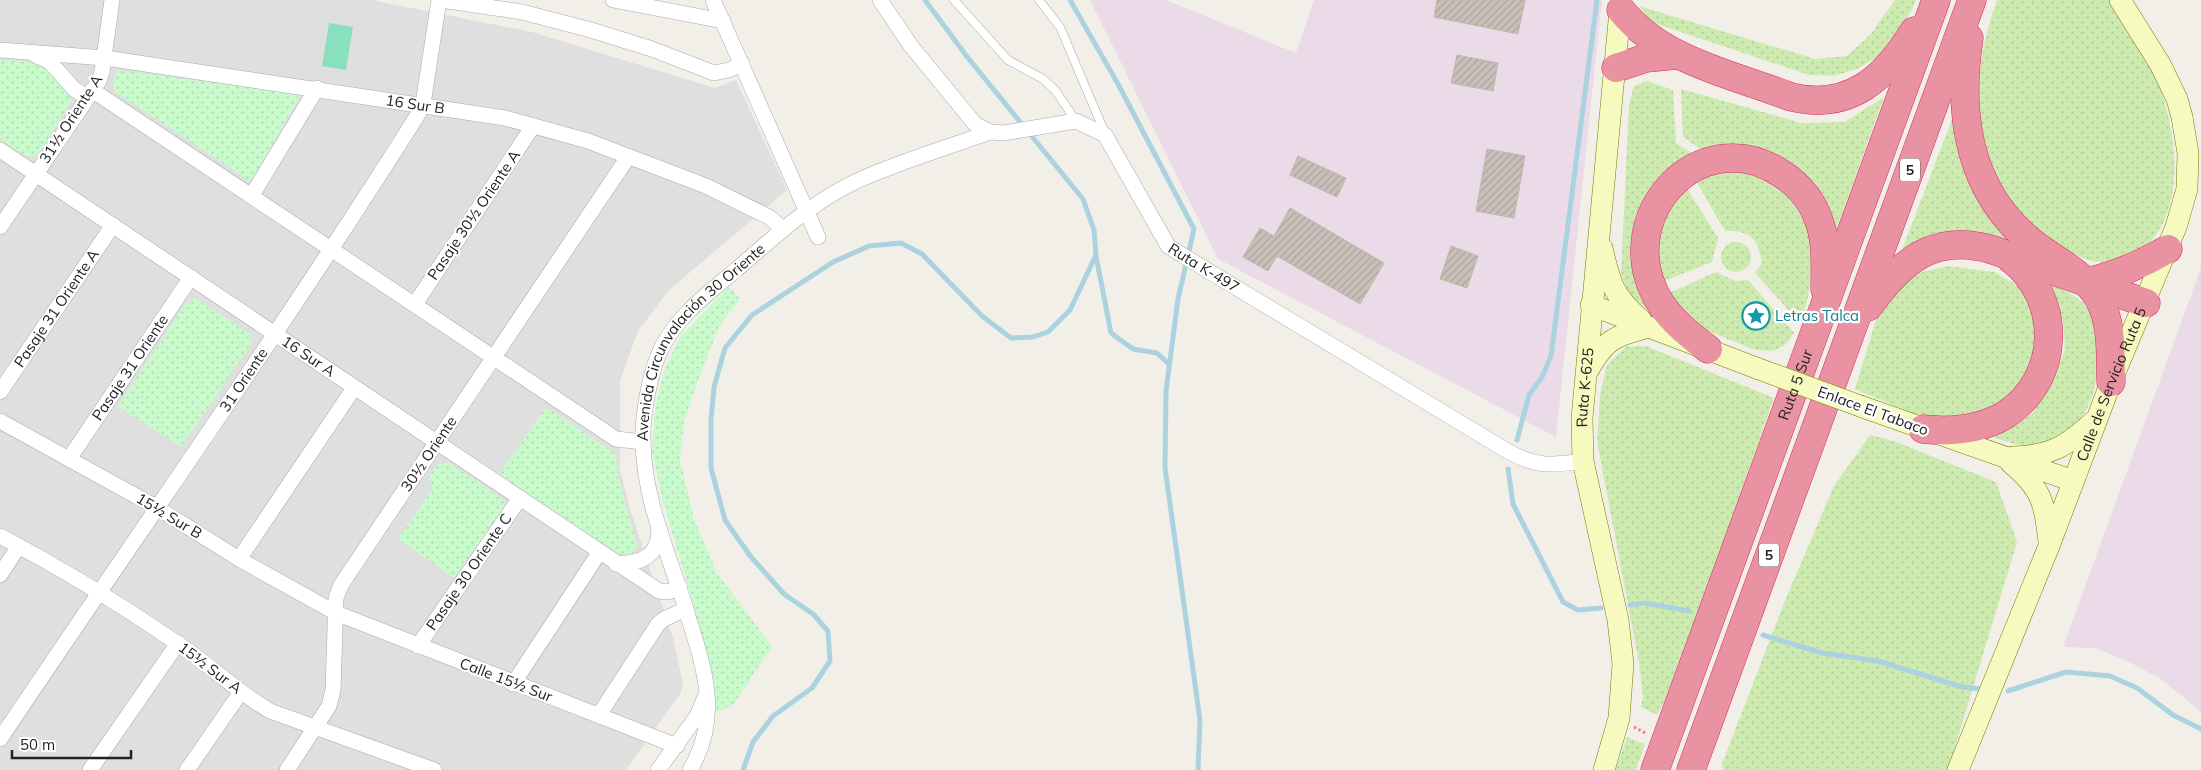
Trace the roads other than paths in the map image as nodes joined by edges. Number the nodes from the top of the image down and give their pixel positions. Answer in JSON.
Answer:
{"nodes":[{"id":1,"x":112,"y":0,"type":"edge"},
{"id":2,"x":440,"y":0,"type":"edge"},
{"id":3,"x":613,"y":0,"type":"edge"},
{"id":4,"x":713,"y":0,"type":"edge"},
{"id":5,"x":880,"y":0,"type":"edge"},
{"id":6,"x":954,"y":0,"type":"edge"},
{"id":7,"x":1039,"y":0,"type":"edge"},
{"id":8,"x":1934,"y":0,"type":"edge"},
{"id":9,"x":1972,"y":0,"type":"edge"},
{"id":10,"x":1976,"y":0,"type":"edge"},
{"id":11,"x":2120,"y":0,"type":"edge"},
{"id":12,"x":1621,"y":5,"type":"edge"},
{"id":13,"x":723,"y":21,"type":"junction"},
{"id":14,"x":0,"y":50,"type":"edge"},
{"id":15,"x":26,"y":52,"type":"junction"},
{"id":16,"x":1676,"y":55,"type":"junction"},
{"id":17,"x":104,"y":58,"type":"junction"},
{"id":18,"x":742,"y":64,"type":"junction"},
{"id":19,"x":1616,"y":68,"type":"junction"},
{"id":20,"x":317,"y":88,"type":"junction"},
{"id":21,"x":90,"y":94,"type":"junction"},
{"id":22,"x":423,"y":104,"type":"junction"},
{"id":23,"x":1070,"y":122,"type":"junction"},
{"id":24,"x":533,"y":126,"type":"junction"},
{"id":25,"x":996,"y":132,"type":"junction"},
{"id":26,"x":1105,"y":135,"type":"junction"},
{"id":27,"x":0,"y":150,"type":"edge"},
{"id":28,"x":628,"y":157,"type":"junction"},
{"id":29,"x":37,"y":173,"type":"junction"},
{"id":30,"x":252,"y":195,"type":"junction"},
{"id":31,"x":807,"y":211,"type":"junction"},
{"id":32,"x":113,"y":224,"type":"junction"},
{"id":33,"x":0,"y":227,"type":"edge"},
{"id":34,"x":783,"y":229,"type":"junction"},
{"id":35,"x":1599,"y":232,"type":"junction"},
{"id":36,"x":818,"y":237,"type":"dead end"},
{"id":37,"x":333,"y":249,"type":"junction"},
{"id":38,"x":2168,"y":249,"type":"junction"},
{"id":39,"x":2002,"y":253,"type":"junction"},
{"id":40,"x":191,"y":277,"type":"junction"},
{"id":41,"x":2087,"y":282,"type":"junction"},
{"id":42,"x":2146,"y":303,"type":"junction"},
{"id":43,"x":415,"y":304,"type":"junction"},
{"id":44,"x":1591,"y":305,"type":"junction"},
{"id":45,"x":1822,"y":314,"type":"junction"},
{"id":46,"x":1649,"y":327,"type":"junction"},
{"id":47,"x":276,"y":334,"type":"junction"},
{"id":48,"x":1848,"y":341,"type":"junction"},
{"id":49,"x":1708,"y":349,"type":"junction"},
{"id":50,"x":494,"y":357,"type":"junction"},
{"id":51,"x":1585,"y":375,"type":"junction"},
{"id":52,"x":2111,"y":382,"type":"junction"},
{"id":53,"x":354,"y":388,"type":"junction"},
{"id":54,"x":0,"y":392,"type":"edge"},
{"id":55,"x":2097,"y":419,"type":"junction"},
{"id":56,"x":0,"y":421,"type":"edge"},
{"id":57,"x":1923,"y":429,"type":"junction"},
{"id":58,"x":437,"y":442,"type":"junction"},
{"id":59,"x":643,"y":442,"type":"junction"},
{"id":60,"x":2006,"y":458,"type":"junction"},
{"id":61,"x":69,"y":459,"type":"junction"},
{"id":62,"x":1583,"y":461,"type":"junction"},
{"id":63,"x":2073,"y":481,"type":"junction"},
{"id":64,"x":520,"y":498,"type":"junction"},
{"id":65,"x":156,"y":507,"type":"junction"},
{"id":66,"x":659,"y":525,"type":"junction"},
{"id":67,"x":0,"y":536,"type":"edge"},
{"id":68,"x":19,"y":546,"type":"junction"},
{"id":69,"x":2049,"y":546,"type":"junction"},
{"id":70,"x":599,"y":553,"type":"junction"},
{"id":71,"x":239,"y":559,"type":"junction"},
{"id":72,"x":616,"y":564,"type":"junction"},
{"id":73,"x":0,"y":575,"type":"edge"},
{"id":74,"x":680,"y":588,"type":"junction"},
{"id":75,"x":98,"y":593,"type":"junction"},
{"id":76,"x":686,"y":609,"type":"junction"},
{"id":77,"x":336,"y":614,"type":"junction"},
{"id":78,"x":178,"y":644,"type":"junction"},
{"id":79,"x":418,"y":646,"type":"junction"},
{"id":80,"x":513,"y":684,"type":"junction"},
{"id":81,"x":708,"y":688,"type":"junction"},
{"id":82,"x":241,"y":692,"type":"junction"},
{"id":83,"x":599,"y":715,"type":"junction"},
{"id":84,"x":315,"y":728,"type":"junction"},
{"id":85,"x":0,"y":739,"type":"edge"},
{"id":86,"x":677,"y":746,"type":"junction"},
{"id":87,"x":90,"y":770,"type":"edge"},
{"id":88,"x":187,"y":770,"type":"edge"},
{"id":89,"x":287,"y":770,"type":"edge"},
{"id":90,"x":434,"y":770,"type":"edge"},
{"id":91,"x":658,"y":770,"type":"edge"},
{"id":92,"x":690,"y":770,"type":"edge"},
{"id":93,"x":1604,"y":770,"type":"edge"},
{"id":94,"x":1655,"y":770,"type":"edge"},
{"id":95,"x":1691,"y":770,"type":"edge"},
{"id":96,"x":1958,"y":770,"type":"edge"}],
"edges":[{"from":1,"to":17,"type":"street","name":"31½ Oriente A"},
{"from":2,"to":18,"type":"street"},
{"from":2,"to":22,"type":"street","name":"31 Oriente"},
{"from":3,"to":13,"type":"street"},
{"from":4,"to":13,"type":"street"},
{"from":5,"to":25,"type":"street"},
{"from":6,"to":23,"type":"lane"},
{"from":7,"to":26,"type":"lane"},
{"from":8,"to":16,"type":"highway"},
{"from":8,"to":45,"type":"highway","name":"Ruta 5 Sur","number":"5"},
{"from":9,"to":48,"type":"highway","number":"5"},
{"from":10,"to":41,"type":"highway"},
{"from":11,"to":38,"type":"main road","name":"Calle de Servicio Ruta 5"},
{"from":12,"to":16,"type":"highway"},
{"from":12,"to":19,"type":"main road","name":"Ruta K-625"},
{"from":13,"to":18,"type":"street"},
{"from":14,"to":15,"type":"street","name":"16 Sur B"},
{"from":15,"to":17,"type":"street","name":"16 Sur B"},
{"from":15,"to":21,"type":"street","name":"16 Sur B"},
{"from":16,"to":19,"type":"highway"},
{"from":17,"to":20,"type":"street","name":"16 Sur B"},
{"from":17,"to":21,"type":"street","name":"31½ Oriente A"},
{"from":18,"to":31,"type":"street"},
{"from":19,"to":35,"type":"main road","name":"Ruta K-625"},
{"from":20,"to":22,"type":"street","name":"16 Sur B"},
{"from":20,"to":30,"type":"street"},
{"from":21,"to":29,"type":"street","name":"31½ Oriente A"},
{"from":21,"to":30,"type":"street","name":"16 Sur B"},
{"from":22,"to":24,"type":"street","name":"16 Sur B"},
{"from":22,"to":37,"type":"street","name":"31 Oriente"},
{"from":23,"to":25,"type":"street"},
{"from":23,"to":26,"type":"street"},
{"from":24,"to":28,"type":"street","name":"16 Sur B"},
{"from":24,"to":43,"type":"street","name":"Pasaje 30½ Oriente A"},
{"from":25,"to":31,"type":"street","name":"Avenida Circunvalación 30 Oriente"},
{"from":26,"to":62,"type":"street","name":"Ruta K-497"},
{"from":27,"to":29,"type":"street","name":"16 Sur A"},
{"from":28,"to":34,"type":"street","name":"16 Sur B"},
{"from":28,"to":50,"type":"street","name":"30½ Oriente"},
{"from":29,"to":32,"type":"street","name":"16 Sur A"},
{"from":29,"to":33,"type":"street","name":"31½ Oriente A"},
{"from":30,"to":37,"type":"street","name":"16 Sur B"},
{"from":31,"to":34,"type":"street","name":"Avenida Circunvalación 30 Oriente"},
{"from":31,"to":36,"type":"street"},
{"from":32,"to":40,"type":"street","name":"16 Sur A"},
{"from":32,"to":54,"type":"street","name":"Pasaje 31 Oriente A"},
{"from":34,"to":59,"type":"street","name":"Avenida Circunvalación 30 Oriente"},
{"from":35,"to":44,"type":"main road","name":"Ruta K-625"},
{"from":35,"to":46,"type":"main road"},
{"from":37,"to":43,"type":"street","name":"16 Sur B"},
{"from":37,"to":47,"type":"street","name":"31 Oriente"},
{"from":38,"to":41,"type":"highway"},
{"from":38,"to":42,"type":"main road","name":"Calle de Servicio Ruta 5"},
{"from":39,"to":41,"type":"highway"},
{"from":39,"to":48,"type":"highway"},
{"from":39,"to":57,"type":"highway"},
{"from":40,"to":47,"type":"street","name":"16 Sur A"},
{"from":40,"to":61,"type":"street","name":"Pasaje 31 Oriente"},
{"from":41,"to":42,"type":"highway"},
{"from":41,"to":52,"type":"highway"},
{"from":42,"to":52,"type":"main road","name":"Calle de Servicio Ruta 5"},
{"from":43,"to":50,"type":"street","name":"16 Sur B"},
{"from":44,"to":46,"type":"main road","name":"Enlace El Tabaco"},
{"from":44,"to":51,"type":"main road","name":"Ruta K-625"},
{"from":45,"to":49,"type":"highway"},
{"from":45,"to":94,"type":"highway","name":"Ruta 5 Sur","number":"5"},
{"from":46,"to":49,"type":"main road","name":"Enlace El Tabaco"},
{"from":46,"to":51,"type":"main road"},
{"from":47,"to":53,"type":"street","name":"16 Sur A"},
{"from":47,"to":65,"type":"street","name":"31 Oriente"},
{"from":48,"to":95,"type":"highway","number":"5"},
{"from":49,"to":57,"type":"main road","name":"Enlace El Tabaco","bridge":true},
{"from":50,"to":58,"type":"street","name":"30½ Oriente"},
{"from":50,"to":59,"type":"street","name":"16 Sur B"},
{"from":51,"to":62,"type":"main road","name":"Ruta K-625"},
{"from":52,"to":55,"type":"main road","name":"Calle de Servicio Ruta 5"},
{"from":53,"to":58,"type":"street","name":"16 Sur A"},
{"from":53,"to":71,"type":"street"},
{"from":55,"to":60,"type":"main road"},
{"from":55,"to":63,"type":"main road","name":"Calle de Servicio Ruta 5"},
{"from":56,"to":61,"type":"street","name":"15½ Sur B"},
{"from":57,"to":60,"type":"main road","name":"Enlace El Tabaco"},
{"from":58,"to":64,"type":"street","name":"16 Sur A"},
{"from":58,"to":77,"type":"street","name":"30½ Oriente"},
{"from":59,"to":66,"type":"street","name":"Avenida Circunvalación 30 Oriente"},
{"from":60,"to":63,"type":"main road","name":"Enlace El Tabaco"},
{"from":60,"to":69,"type":"main road"},
{"from":61,"to":65,"type":"street","name":"15½ Sur B"},
{"from":62,"to":93,"type":"main road","name":"Ruta K-625"},
{"from":63,"to":69,"type":"main road","name":"Calle de Servicio Ruta 5"},
{"from":64,"to":70,"type":"street","name":"16 Sur A"},
{"from":64,"to":79,"type":"street","name":"Pasaje 30 Oriente C"},
{"from":65,"to":71,"type":"street","name":"15½ Sur B"},
{"from":65,"to":75,"type":"street","name":"31 Oriente"},
{"from":66,"to":72,"type":"street"},
{"from":66,"to":74,"type":"street","name":"Avenida Circunvalación 30 Oriente"},
{"from":67,"to":68,"type":"street","name":"15½ Sur A"},
{"from":68,"to":73,"type":"street"},
{"from":68,"to":75,"type":"street","name":"15½ Sur A"},
{"from":69,"to":96,"type":"main road","name":"Calle de Servicio Ruta 5"},
{"from":70,"to":72,"type":"street","name":"16 Sur A"},
{"from":70,"to":80,"type":"street"},
{"from":71,"to":77,"type":"street","name":"15½ Sur B"},
{"from":72,"to":74,"type":"street","name":"16 Sur A"},
{"from":74,"to":76,"type":"street","name":"Avenida Circunvalación 30 Oriente"},
{"from":75,"to":78,"type":"street","name":"15½ Sur A"},
{"from":75,"to":85,"type":"street","name":"31 Oriente"},
{"from":76,"to":81,"type":"street","name":"Avenida Circunvalación 30 Oriente"},
{"from":76,"to":83,"type":"street"},
{"from":77,"to":79,"type":"street","name":"Calle 15½ Sur"},
{"from":77,"to":84,"type":"street","name":"30½ Oriente"},
{"from":78,"to":82,"type":"street","name":"15½ Sur A"},
{"from":78,"to":87,"type":"street"},
{"from":79,"to":80,"type":"street","name":"Calle 15½ Sur"},
{"from":80,"to":83,"type":"street","name":"Calle 15½ Sur"},
{"from":81,"to":86,"type":"street"},
{"from":81,"to":92,"type":"street","name":"Avenida Circunvalación 30 Oriente"},
{"from":82,"to":84,"type":"street","name":"15½ Sur A"},
{"from":82,"to":88,"type":"street"},
{"from":83,"to":86,"type":"street","name":"Calle 15½ Sur"},
{"from":84,"to":89,"type":"street","name":"30½ Oriente"},
{"from":84,"to":90,"type":"street","name":"15½ Sur A"},
{"from":86,"to":91,"type":"street"}]}
